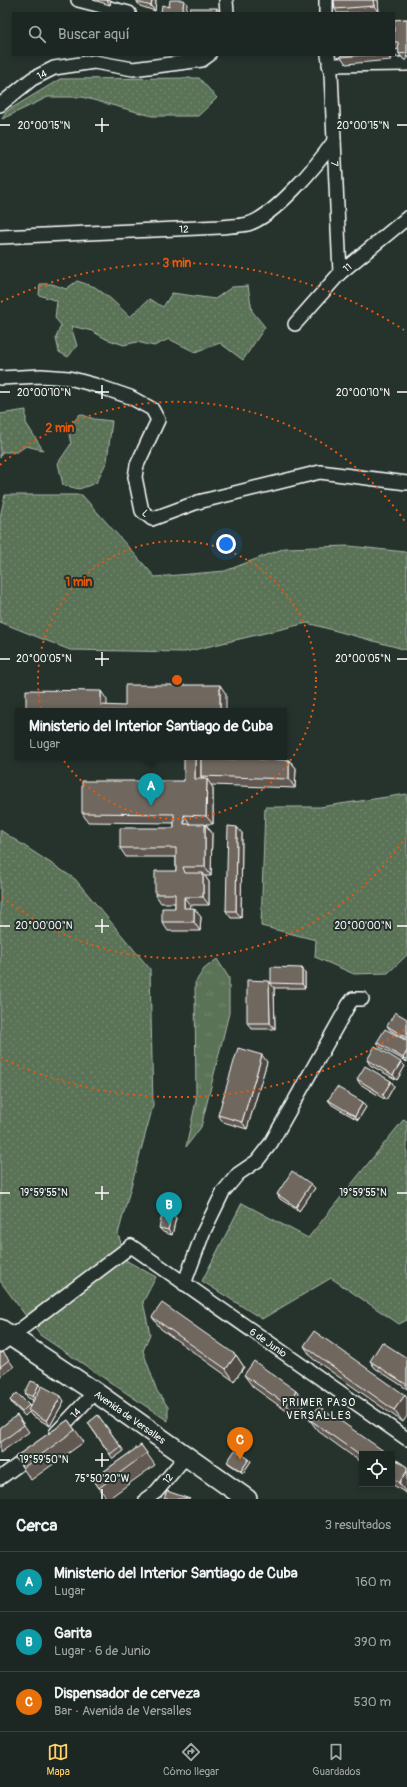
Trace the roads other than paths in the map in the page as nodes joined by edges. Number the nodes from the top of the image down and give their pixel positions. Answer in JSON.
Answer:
{"nodes":[{"id":1,"x":78,"y":0,"type":"edge"},
{"id":2,"x":226,"y":0,"type":"edge"},
{"id":3,"x":326,"y":0,"type":"edge"},
{"id":4,"x":125,"y":8,"type":"edge"},
{"id":5,"x":226,"y":12,"type":"edge"},
{"id":6,"x":326,"y":12,"type":"edge"},
{"id":7,"x":208,"y":56,"type":"edge"},
{"id":8,"x":329,"y":60,"type":"edge"},
{"id":9,"x":407,"y":64,"type":"edge"},
{"id":10,"x":0,"y":105,"type":"edge"},
{"id":11,"x":334,"y":141,"type":"junction"},
{"id":12,"x":407,"y":218,"type":"edge"},
{"id":13,"x":0,"y":237,"type":"edge"},
{"id":14,"x":340,"y":273,"type":"junction"},
{"id":15,"x":295,"y":324,"type":"dead end"},
{"id":16,"x":0,"y":378,"type":"edge"},
{"id":17,"x":407,"y":483,"type":"edge"},
{"id":18,"x":362,"y":999,"type":"dead end"},
{"id":19,"x":184,"y":1284,"type":"junction"},
{"id":20,"x":4,"y":1337,"type":"edge"},
{"id":21,"x":95,"y":1392,"type":"junction"},
{"id":22,"x":407,"y":1439,"type":"edge"},
{"id":23,"x":187,"y":1455,"type":"junction"},
{"id":24,"x":0,"y":1478,"type":"edge"},
{"id":25,"x":146,"y":1499,"type":"edge"},
{"id":26,"x":247,"y":1499,"type":"edge"}],
"edges":[{"from":1,"to":4,"type":"street"},
{"from":2,"to":5,"type":"street"},
{"from":3,"to":6,"type":"street"},
{"from":7,"to":10,"type":"street","name":"14"},
{"from":8,"to":9,"type":"street"},
{"from":8,"to":11,"type":"street","name":"7"},
{"from":11,"to":13,"type":"street","name":"12"},
{"from":11,"to":14,"type":"street","name":"7"},
{"from":12,"to":14,"type":"street","name":"11"},
{"from":14,"to":15,"type":"street","name":"11"},
{"from":16,"to":17,"type":"street","name":"L"},
{"from":18,"to":19,"type":"street"},
{"from":19,"to":20,"type":"street","name":"6 de Junio"},
{"from":19,"to":22,"type":"street","name":"6 de Junio"},
{"from":20,"to":21,"type":"street","name":"Avenida de Versalles"},
{"from":21,"to":23,"type":"street","name":"Avenida de Versalles"},
{"from":21,"to":24,"type":"street","name":"14"},
{"from":23,"to":25,"type":"street","name":"12"},
{"from":23,"to":26,"type":"street","name":"Avenida de Versalles"}]}
